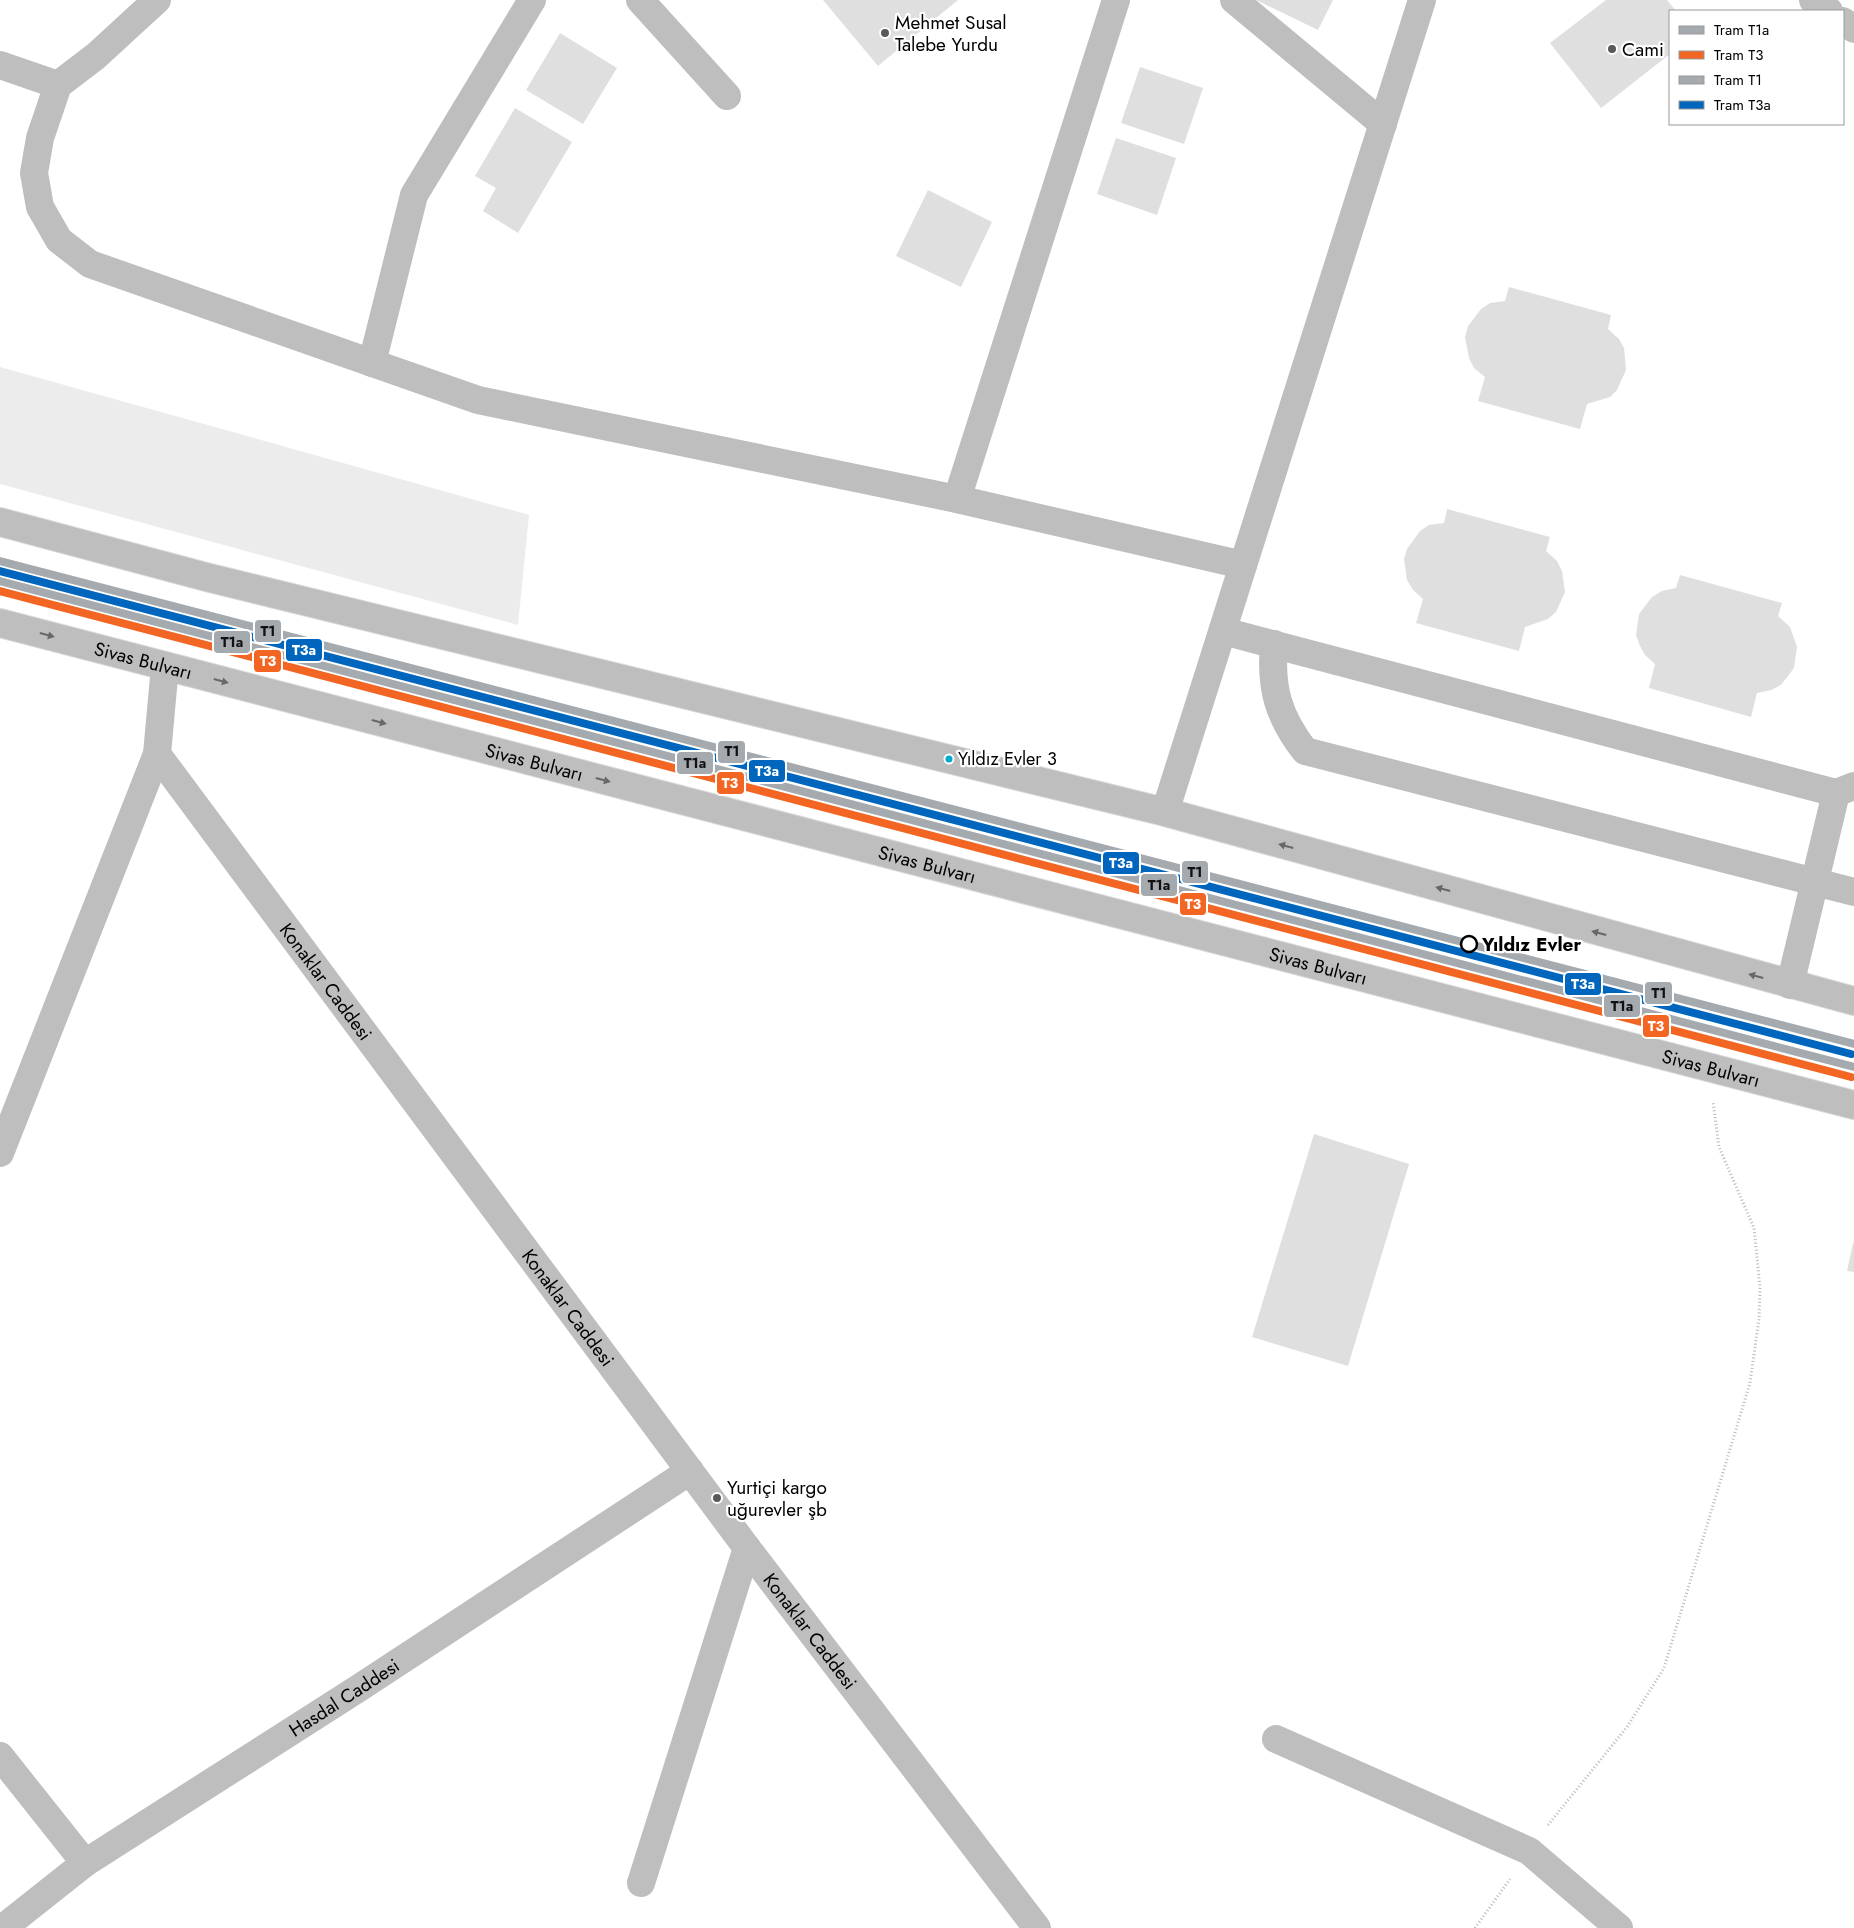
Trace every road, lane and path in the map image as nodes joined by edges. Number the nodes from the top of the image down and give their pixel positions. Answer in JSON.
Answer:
{"nodes":[{"id":1,"x":157,"y":0,"type":"edge"},
{"id":2,"x":532,"y":0,"type":"edge"},
{"id":3,"x":640,"y":0,"type":"edge"},
{"id":4,"x":1116,"y":0,"type":"edge"},
{"id":5,"x":1234,"y":0,"type":"edge"},
{"id":6,"x":1422,"y":0,"type":"edge"},
{"id":7,"x":1813,"y":0,"type":"edge"},
{"id":8,"x":1828,"y":10,"type":"edge"},
{"id":9,"x":0,"y":65,"type":"edge"},
{"id":10,"x":58,"y":85,"type":"junction"},
{"id":11,"x":727,"y":96,"type":"dead end"},
{"id":12,"x":1383,"y":124,"type":"junction"},
{"id":13,"x":372,"y":363,"type":"junction"},
{"id":14,"x":957,"y":499,"type":"junction"},
{"id":15,"x":0,"y":522,"type":"edge"},
{"id":16,"x":1243,"y":565,"type":"junction"},
{"id":17,"x":0,"y":623,"type":"edge"},
{"id":18,"x":1222,"y":631,"type":"junction"},
{"id":19,"x":1274,"y":644,"type":"junction"},
{"id":20,"x":164,"y":666,"type":"junction"},
{"id":21,"x":157,"y":754,"type":"junction"},
{"id":22,"x":1845,"y":789,"type":"edge"},
{"id":23,"x":1165,"y":812,"type":"junction"},
{"id":24,"x":1814,"y":882,"type":"junction"},
{"id":25,"x":1854,"y":892,"type":"edge"},
{"id":26,"x":1790,"y":985,"type":"junction"},
{"id":27,"x":1854,"y":1001,"type":"edge"},
{"id":28,"x":1716,"y":1069,"type":"junction"},
{"id":29,"x":1854,"y":1105,"type":"edge"},
{"id":30,"x":0,"y":1153,"type":"edge"},
{"id":31,"x":690,"y":1471,"type":"junction"},
{"id":32,"x":747,"y":1548,"type":"junction"},
{"id":33,"x":1276,"y":1739,"type":"dead end"},
{"id":34,"x":0,"y":1756,"type":"edge"},
{"id":35,"x":1529,"y":1851,"type":"junction"},
{"id":36,"x":85,"y":1863,"type":"junction"},
{"id":37,"x":641,"y":1882,"type":"dead end"},
{"id":38,"x":3,"y":1928,"type":"edge"},
{"id":39,"x":1037,"y":1928,"type":"edge"},
{"id":40,"x":1475,"y":1928,"type":"edge"},
{"id":41,"x":1619,"y":1928,"type":"edge"}],
"edges":[{"from":1,"to":10,"type":"main road"},
{"from":2,"to":13,"type":"main road"},
{"from":3,"to":11,"type":"main road"},
{"from":4,"to":14,"type":"main road"},
{"from":5,"to":12,"type":"main road"},
{"from":6,"to":12,"type":"main road"},
{"from":7,"to":8,"type":"main road"},
{"from":9,"to":10,"type":"main road"},
{"from":10,"to":13,"type":"main road"},
{"from":12,"to":16,"type":"main road"},
{"from":13,"to":14,"type":"main road"},
{"from":14,"to":16,"type":"main road"},
{"from":15,"to":23,"type":"main road"},
{"from":16,"to":18,"type":"main road"},
{"from":17,"to":20,"type":"main road","name":"Sivas Bulvarı","one_way":true},
{"from":18,"to":19,"type":"main road"},
{"from":18,"to":23,"type":"main road"},
{"from":19,"to":22,"type":"main road"},
{"from":19,"to":24,"type":"main road"},
{"from":20,"to":21,"type":"main road"},
{"from":20,"to":28,"type":"main road","name":"Sivas Bulvarı","one_way":true},
{"from":21,"to":30,"type":"main road"},
{"from":21,"to":31,"type":"main road","name":"Konaklar Caddesi"},
{"from":22,"to":24,"type":"main road"},
{"from":26,"to":23,"type":"main road","one_way":true},
{"from":24,"to":25,"type":"main road"},
{"from":24,"to":26,"type":"main road"},
{"from":26,"to":27,"type":"main road"},
{"from":28,"to":29,"type":"main road","name":"Sivas Bulvarı"},
{"from":28,"to":35,"type":"path"},
{"from":31,"to":32,"type":"main road","name":"Konaklar Caddesi"},
{"from":31,"to":36,"type":"main road","name":"Hasdal Caddesi"},
{"from":32,"to":37,"type":"main road"},
{"from":32,"to":39,"type":"main road","name":"Konaklar Caddesi"},
{"from":33,"to":35,"type":"main road"},
{"from":34,"to":36,"type":"main road"},
{"from":35,"to":40,"type":"path"},
{"from":35,"to":41,"type":"main road"},
{"from":36,"to":38,"type":"main road","name":"Hasdal Caddesi"}]}
